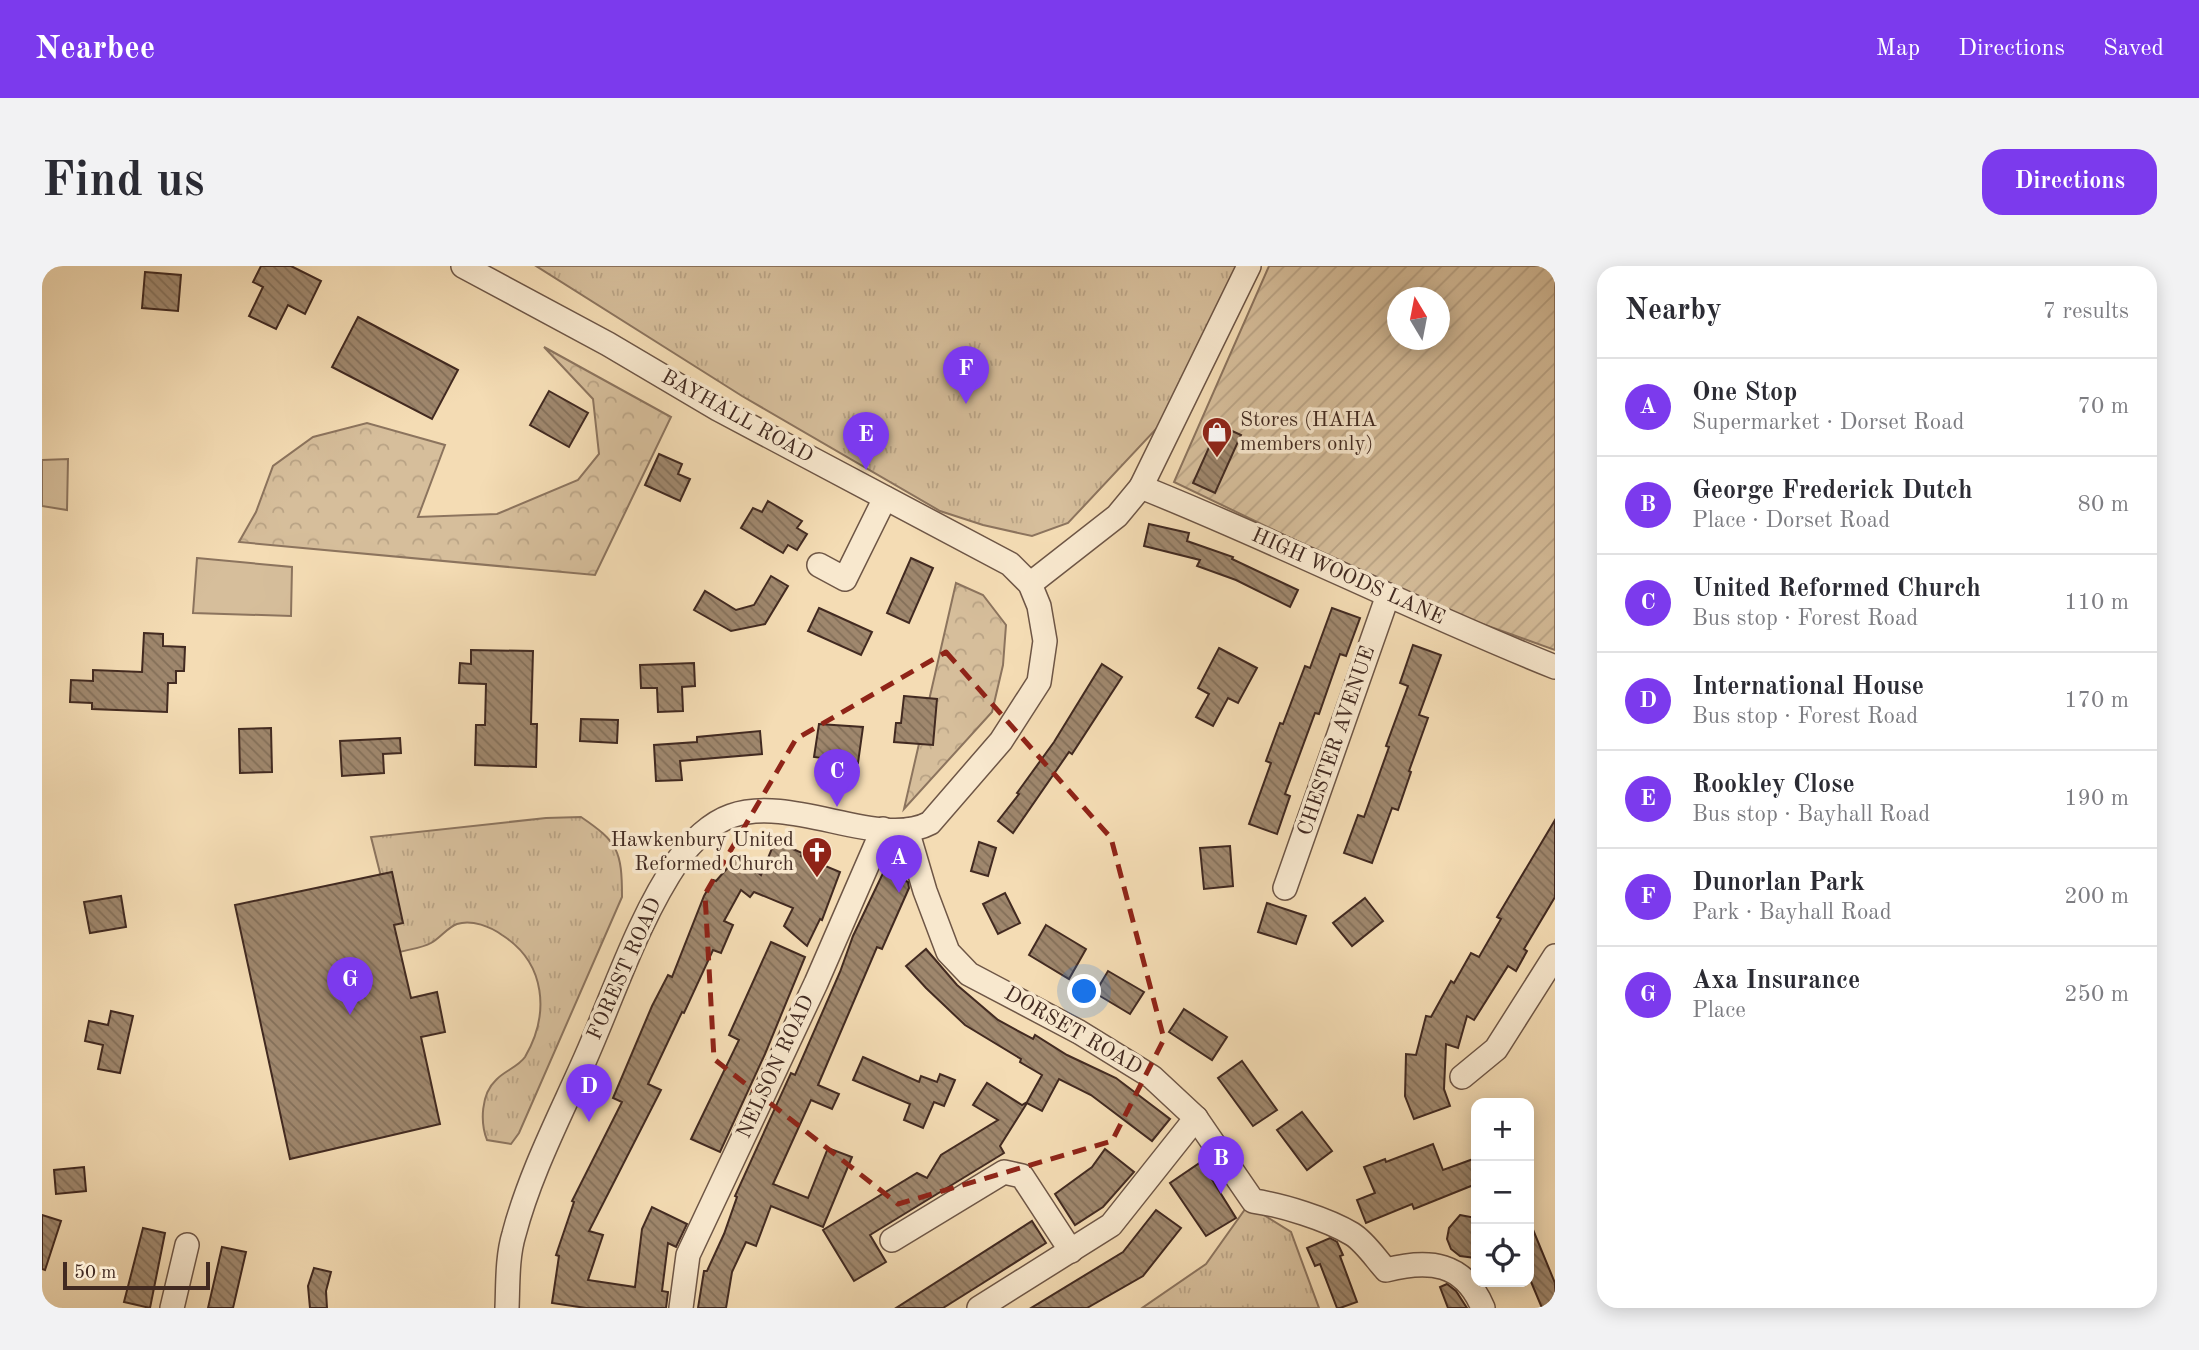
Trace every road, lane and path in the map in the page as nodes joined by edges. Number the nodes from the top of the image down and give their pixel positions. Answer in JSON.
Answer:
{"nodes":[{"id":1,"x":463,"y":266,"type":"edge"},
{"id":2,"x":1249,"y":266,"type":"edge"},
{"id":3,"x":1141,"y":486,"type":"junction"},
{"id":4,"x":885,"y":498,"type":"junction"},
{"id":5,"x":819,"y":565,"type":"dead end"},
{"id":6,"x":1030,"y":584,"type":"junction"},
{"id":7,"x":1388,"y":595,"type":"junction"},
{"id":8,"x":1045,"y":640,"type":"joint"},
{"id":9,"x":1555,"y":667,"type":"edge"},
{"id":10,"x":883,"y":830,"type":"junction"},
{"id":11,"x":907,"y":830,"type":"junction"},
{"id":12,"x":1285,"y":888,"type":"dead end"},
{"id":13,"x":1555,"y":956,"type":"edge"},
{"id":14,"x":1462,"y":1077,"type":"dead end"},
{"id":15,"x":1196,"y":1118,"type":"junction"},
{"id":16,"x":891,"y":1240,"type":"dead end"},
{"id":17,"x":187,"y":1245,"type":"dead end"},
{"id":18,"x":1071,"y":1251,"type":"junction"},
{"id":19,"x":172,"y":1308,"type":"edge"},
{"id":20,"x":507,"y":1308,"type":"edge"},
{"id":21,"x":681,"y":1308,"type":"edge"},
{"id":22,"x":979,"y":1308,"type":"edge"},
{"id":23,"x":1483,"y":1308,"type":"edge"}],
"edges":[{"from":1,"to":4,"type":"street","name":"BAYHALL ROAD"},
{"from":2,"to":3,"type":"street"},
{"from":3,"to":6,"type":"street"},
{"from":3,"to":7,"type":"street","name":"HIGH WOODS LANE"},
{"from":4,"to":5,"type":"street"},
{"from":4,"to":6,"type":"street","name":"BAYHALL ROAD"},
{"from":6,"to":8,"type":"street","name":"BAYHALL ROAD"},
{"from":7,"to":9,"type":"street","name":"HIGH WOODS LANE"},
{"from":7,"to":12,"type":"street","name":"CHESTER AVENUE"},
{"from":8,"to":11,"type":"street","name":"FOREST ROAD"},
{"from":10,"to":11,"type":"street","name":"FOREST ROAD"},
{"from":10,"to":20,"type":"street","name":"FOREST ROAD"},
{"from":10,"to":21,"type":"street","name":"NELSON ROAD"},
{"from":11,"to":15,"type":"street","name":"DORSET ROAD"},
{"from":13,"to":14,"type":"street"},
{"from":15,"to":18,"type":"street"},
{"from":15,"to":23,"type":"street","name":"DORSET ROAD"},
{"from":16,"to":18,"type":"street"},
{"from":17,"to":19,"type":"street"},
{"from":18,"to":22,"type":"street"}]}
